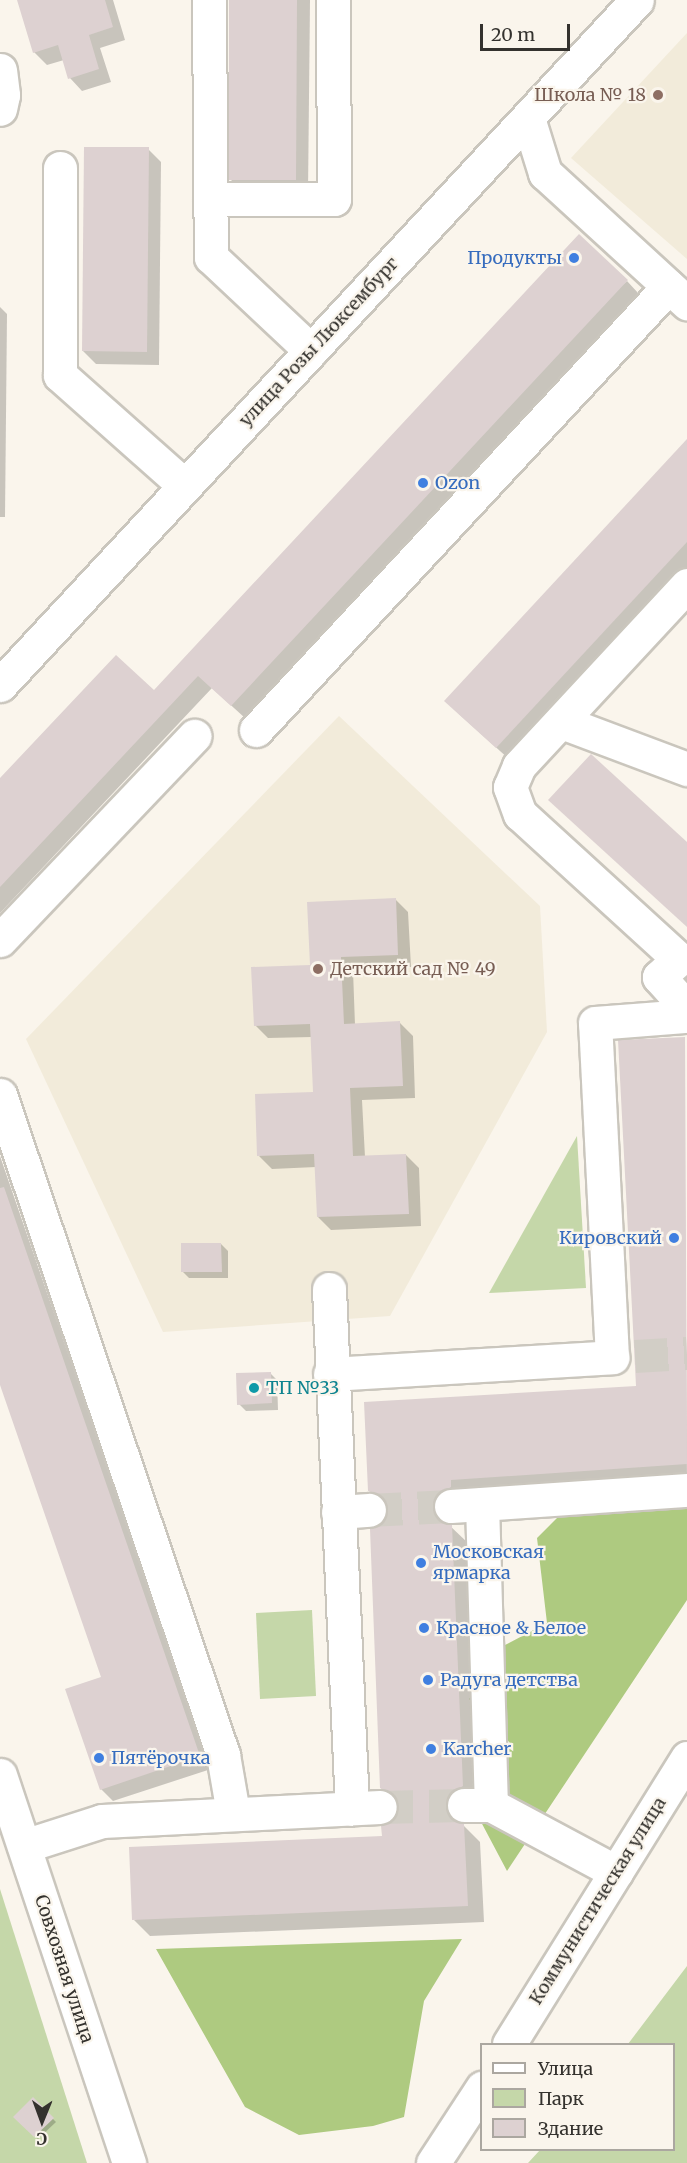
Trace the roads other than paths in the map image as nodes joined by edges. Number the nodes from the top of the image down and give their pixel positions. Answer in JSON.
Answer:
{"nodes":[{"id":1,"x":209,"y":0,"type":"edge"},
{"id":2,"x":333,"y":0,"type":"edge"},
{"id":3,"x":637,"y":0,"type":"edge"},
{"id":4,"x":0,"y":69,"type":"edge"},
{"id":5,"x":0,"y":109,"type":"edge"},
{"id":6,"x":528,"y":118,"type":"junction"},
{"id":7,"x":60,"y":168,"type":"dead end"},
{"id":8,"x":210,"y":199,"type":"junction"},
{"id":9,"x":678,"y":295,"type":"edge"},
{"id":10,"x":310,"y":351,"type":"junction"},
{"id":11,"x":185,"y":486,"type":"junction"},
{"id":12,"x":687,"y":585,"type":"edge"},
{"id":13,"x":0,"y":685,"type":"edge"},
{"id":14,"x":562,"y":722,"type":"junction"},
{"id":15,"x":256,"y":730,"type":"dead end"},
{"id":16,"x":194,"y":736,"type":"dead end"},
{"id":17,"x":687,"y":769,"type":"edge"},
{"id":18,"x":0,"y":940,"type":"edge"},
{"id":19,"x":687,"y":1008,"type":"edge"},
{"id":20,"x":687,"y":1016,"type":"edge"},
{"id":21,"x":0,"y":1095,"type":"edge"},
{"id":22,"x":329,"y":1289,"type":"dead end"},
{"id":23,"x":330,"y":1374,"type":"junction"},
{"id":24,"x":687,"y":1490,"type":"edge"},
{"id":25,"x":687,"y":1758,"type":"edge"},
{"id":26,"x":0,"y":1775,"type":"edge"},
{"id":27,"x":233,"y":1813,"type":"junction"},
{"id":28,"x":24,"y":1846,"type":"junction"},
{"id":29,"x":616,"y":1872,"type":"junction"},
{"id":30,"x":510,"y":2043,"type":"edge"},
{"id":31,"x":480,"y":2091,"type":"edge"},
{"id":32,"x":129,"y":2163,"type":"edge"},
{"id":33,"x":434,"y":2163,"type":"edge"}],
"edges":[{"from":1,"to":8,"type":"street"},
{"from":2,"to":8,"type":"street"},
{"from":3,"to":6,"type":"street","name":"улица Розы Люксембург"},
{"from":4,"to":5,"type":"street"},
{"from":6,"to":9,"type":"street"},
{"from":6,"to":10,"type":"street","name":"улица Розы Люксембург"},
{"from":7,"to":11,"type":"street"},
{"from":8,"to":10,"type":"street"},
{"from":9,"to":15,"type":"street"},
{"from":10,"to":11,"type":"street","name":"улица Розы Люксембург"},
{"from":11,"to":13,"type":"street","name":"улица Розы Люксембург"},
{"from":12,"to":14,"type":"street"},
{"from":14,"to":17,"type":"street"},
{"from":14,"to":19,"type":"street"},
{"from":16,"to":18,"type":"street"},
{"from":20,"to":23,"type":"street"},
{"from":21,"to":27,"type":"street"},
{"from":22,"to":23,"type":"street"},
{"from":23,"to":27,"type":"street"},
{"from":24,"to":29,"type":"street"},
{"from":25,"to":29,"type":"street","name":"Коммунистическая улица"},
{"from":26,"to":28,"type":"street","name":"Совхозная улица"},
{"from":27,"to":28,"type":"street"},
{"from":28,"to":32,"type":"street","name":"Совхозная улица"},
{"from":29,"to":30,"type":"street","name":"Коммунистическая улица"},
{"from":31,"to":33,"type":"street"}]}
